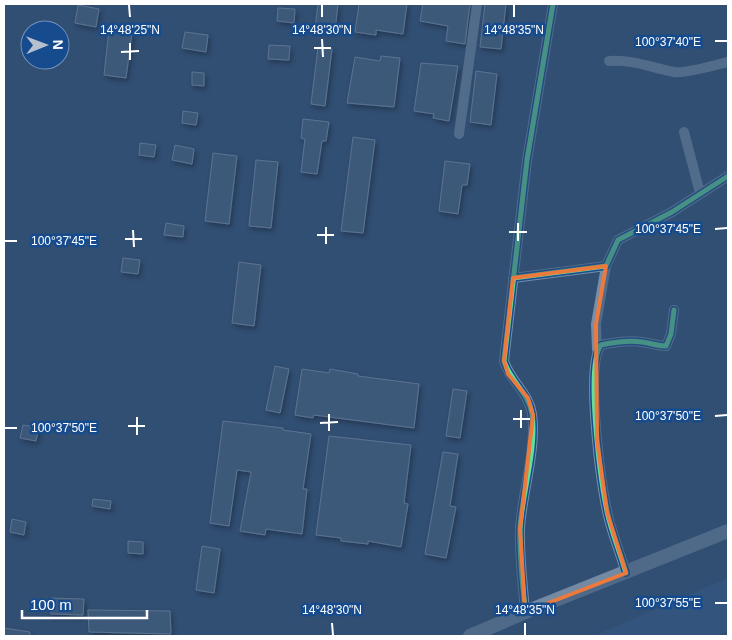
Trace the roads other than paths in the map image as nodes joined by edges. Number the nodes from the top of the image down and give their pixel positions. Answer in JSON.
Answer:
{"nodes":[{"id":1,"x":477,"y":4,"type":"edge"},
{"id":2,"x":553,"y":4,"type":"edge"},
{"id":3,"x":609,"y":61,"type":"dead end"},
{"id":4,"x":728,"y":62,"type":"edge"},
{"id":5,"x":684,"y":132,"type":"dead end"},
{"id":6,"x":459,"y":134,"type":"dead end"},
{"id":7,"x":728,"y":176,"type":"edge"},
{"id":8,"x":700,"y":193,"type":"junction"},
{"id":9,"x":606,"y":266,"type":"junction"},
{"id":10,"x":513,"y":278,"type":"junction"},
{"id":11,"x":674,"y":310,"type":"dead end"},
{"id":12,"x":597,"y":350,"type":"junction"},
{"id":13,"x":728,"y":531,"type":"edge"},
{"id":14,"x":626,"y":573,"type":"junction"},
{"id":15,"x":525,"y":612,"type":"junction"},
{"id":16,"x":470,"y":636,"type":"edge"}],
"edges":[{"from":1,"to":6,"type":"street"},
{"from":2,"to":10,"type":"street"},
{"from":3,"to":4,"type":"street"},
{"from":5,"to":8,"type":"street"},
{"from":7,"to":8,"type":"street"},
{"from":8,"to":9,"type":"street"},
{"from":9,"to":10,"type":"street"},
{"from":9,"to":12,"type":"street"},
{"from":10,"to":15,"type":"street"},
{"from":11,"to":12,"type":"street"},
{"from":12,"to":14,"type":"street"},
{"from":13,"to":14,"type":"main road"},
{"from":14,"to":15,"type":"main road"},
{"from":15,"to":16,"type":"main road"}]}
